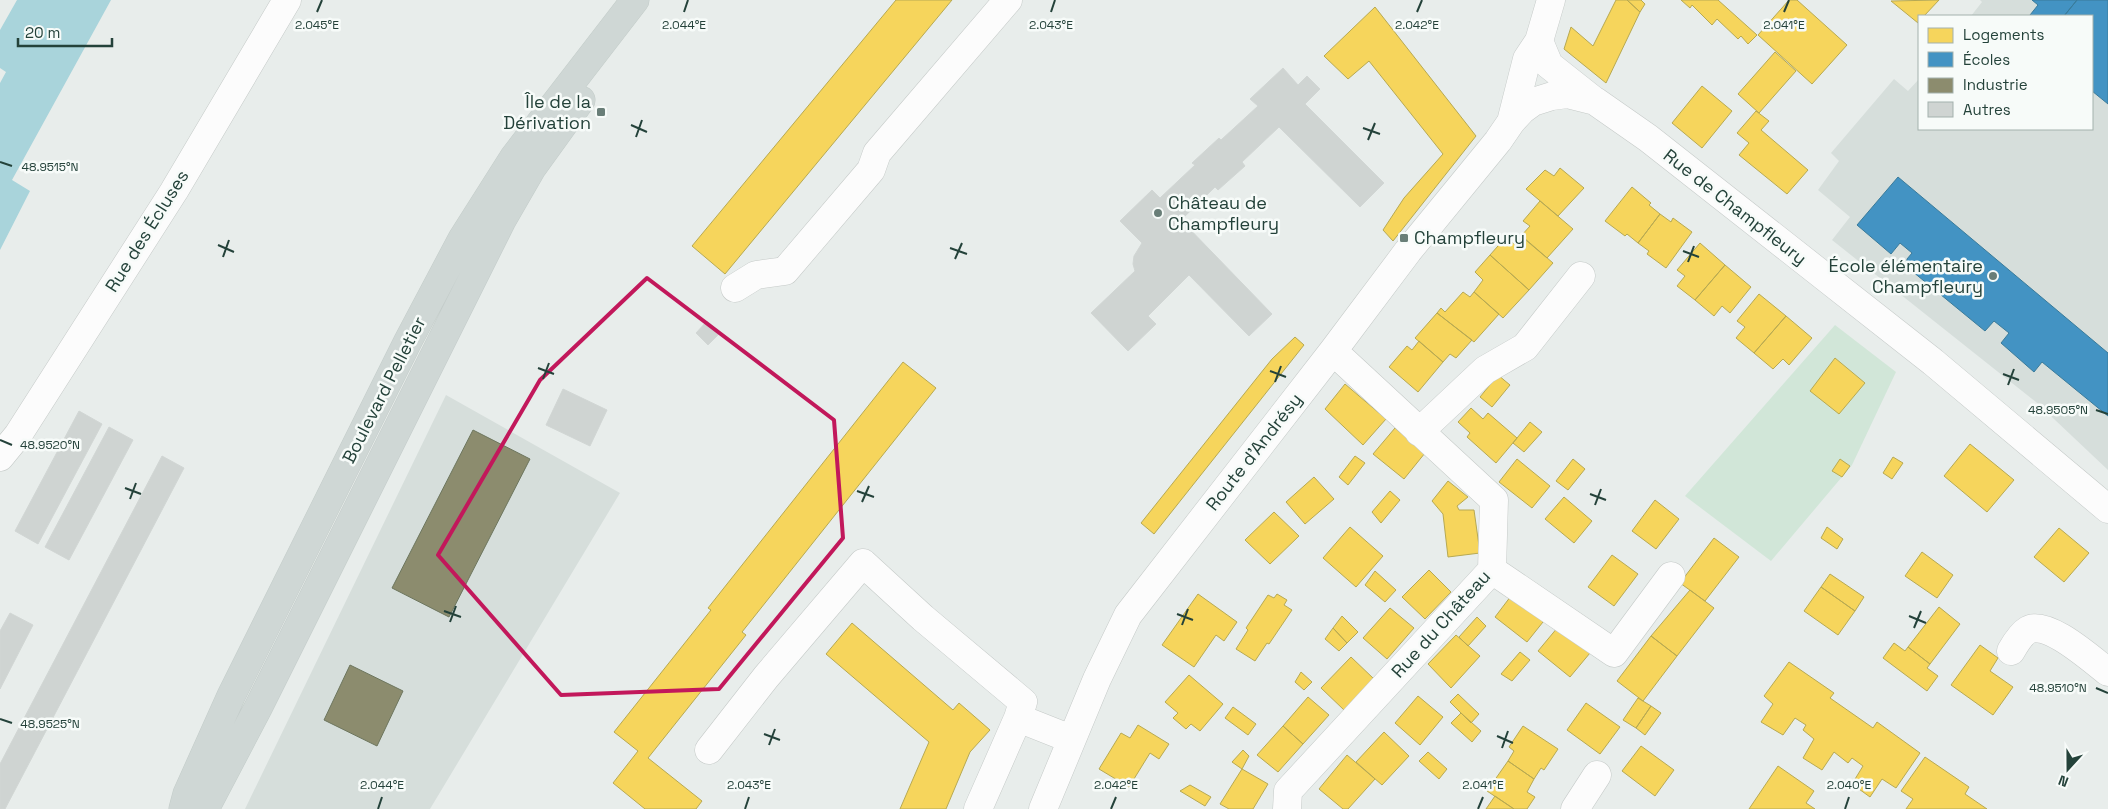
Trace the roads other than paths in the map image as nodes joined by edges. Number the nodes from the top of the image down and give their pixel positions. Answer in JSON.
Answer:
{"nodes":[{"id":1,"x":287,"y":0,"type":"edge"},
{"id":2,"x":635,"y":0,"type":"edge"},
{"id":3,"x":656,"y":0,"type":"edge"},
{"id":4,"x":1008,"y":0,"type":"edge"},
{"id":5,"x":1551,"y":0,"type":"edge"},
{"id":6,"x":1539,"y":41,"type":"junction"},
{"id":7,"x":1595,"y":101,"type":"junction"},
{"id":8,"x":1511,"y":122,"type":"junction"},
{"id":9,"x":1581,"y":276,"type":"dead end"},
{"id":10,"x":735,"y":288,"type":"dead end"},
{"id":11,"x":1333,"y":351,"type":"junction"},
{"id":12,"x":1419,"y":432,"type":"junction"},
{"id":13,"x":0,"y":457,"type":"edge"},
{"id":14,"x":2108,"y":509,"type":"edge"},
{"id":15,"x":1492,"y":570,"type":"junction"},
{"id":16,"x":1671,"y":576,"type":"dead end"},
{"id":17,"x":2010,"y":651,"type":"dead end"},
{"id":18,"x":2108,"y":672,"type":"edge"},
{"id":19,"x":1018,"y":718,"type":"junction"},
{"id":20,"x":1071,"y":739,"type":"junction"},
{"id":21,"x":709,"y":750,"type":"dead end"},
{"id":22,"x":1596,"y":775,"type":"dead end"},
{"id":23,"x":183,"y":809,"type":"edge"},
{"id":24,"x":205,"y":809,"type":"edge"},
{"id":25,"x":978,"y":809,"type":"edge"},
{"id":26,"x":1043,"y":809,"type":"edge"},
{"id":27,"x":1287,"y":809,"type":"edge"},
{"id":28,"x":1575,"y":809,"type":"edge"}],
"edges":[{"from":1,"to":13,"type":"street","name":"Rue des Écluses"},
{"from":2,"to":23,"type":"main road","name":"Boulevard Pelletier"},
{"from":3,"to":24,"type":"main road","name":"Boulevard Pelletier"},
{"from":4,"to":10,"type":"street"},
{"from":5,"to":6,"type":"street"},
{"from":6,"to":7,"type":"street"},
{"from":6,"to":8,"type":"street"},
{"from":7,"to":8,"type":"street","name":"Rue de Champfleury"},
{"from":7,"to":14,"type":"street","name":"Rue de Champfleury"},
{"from":8,"to":11,"type":"street","name":"Route d'Andrésy"},
{"from":9,"to":12,"type":"street"},
{"from":11,"to":12,"type":"street","name":"Rue du Château"},
{"from":11,"to":20,"type":"street","name":"Route d'Andrésy"},
{"from":12,"to":15,"type":"street","name":"Rue du Château"},
{"from":15,"to":16,"type":"street"},
{"from":15,"to":27,"type":"street","name":"Rue du Château"},
{"from":17,"to":18,"type":"street"},
{"from":19,"to":20,"type":"street"},
{"from":19,"to":21,"type":"street"},
{"from":19,"to":25,"type":"street"},
{"from":20,"to":26,"type":"street","name":"Route d'Andrésy"},
{"from":22,"to":28,"type":"street"}]}
